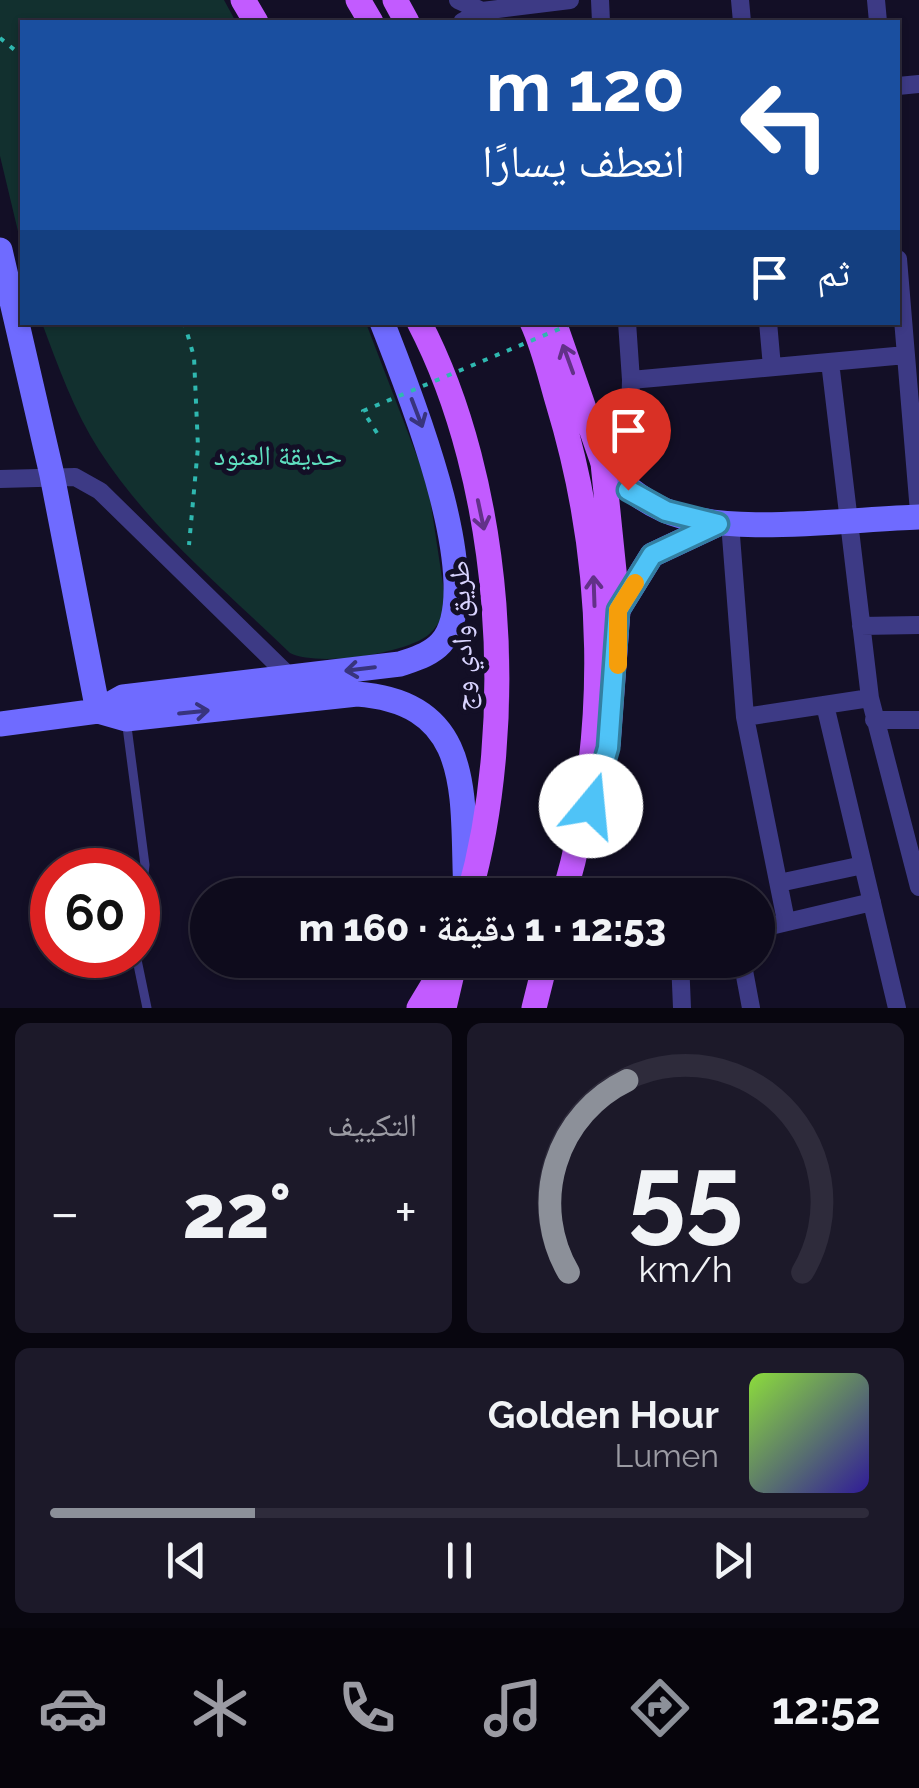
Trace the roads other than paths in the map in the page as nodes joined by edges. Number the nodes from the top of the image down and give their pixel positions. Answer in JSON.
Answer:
{"nodes":[{"id":1,"x":458,"y":0,"type":"edge"},
{"id":2,"x":570,"y":0,"type":"edge"},
{"id":3,"x":482,"y":11,"type":"junction"},
{"id":4,"x":466,"y":20,"type":"edge"},
{"id":5,"x":0,"y":250,"type":"edge"},
{"id":6,"x":900,"y":282,"type":"edge"},
{"id":7,"x":383,"y":325,"type":"edge"},
{"id":8,"x":420,"y":325,"type":"edge"},
{"id":9,"x":533,"y":325,"type":"edge"},
{"id":10,"x":555,"y":325,"type":"edge"},
{"id":11,"x":627,"y":325,"type":"edge"},
{"id":12,"x":768,"y":325,"type":"edge"},
{"id":13,"x":906,"y":355,"type":"junction"},
{"id":14,"x":830,"y":362,"type":"junction"},
{"id":15,"x":772,"y":367,"type":"junction"},
{"id":16,"x":632,"y":380,"type":"junction"},
{"id":17,"x":602,"y":463,"type":"junction"},
{"id":18,"x":52,"y":475,"type":"junction"},
{"id":19,"x":0,"y":480,"type":"edge"},
{"id":20,"x":628,"y":490,"type":"junction"},
{"id":21,"x":919,"y":514,"type":"edge"},
{"id":22,"x":848,"y":518,"type":"junction"},
{"id":23,"x":724,"y":524,"type":"junction"},
{"id":24,"x":618,"y":610,"type":"junction"},
{"id":25,"x":919,"y":625,"type":"edge"},
{"id":26,"x":861,"y":626,"type":"junction"},
{"id":27,"x":292,"y":678,"type":"junction"},
{"id":28,"x":870,"y":698,"type":"junction"},
{"id":29,"x":825,"y":705,"type":"junction"},
{"id":30,"x":124,"y":708,"type":"junction"},
{"id":31,"x":98,"y":711,"type":"junction"},
{"id":32,"x":744,"y":717,"type":"junction"},
{"id":33,"x":874,"y":720,"type":"junction"},
{"id":34,"x":919,"y":720,"type":"edge"},
{"id":35,"x":0,"y":724,"type":"edge"},
{"id":36,"x":913,"y":838,"type":"edge"},
{"id":37,"x":143,"y":848,"type":"edge"},
{"id":38,"x":573,"y":864,"type":"junction"},
{"id":39,"x":863,"y":865,"type":"junction"},
{"id":40,"x":465,"y":878,"type":"edge"},
{"id":41,"x":472,"y":878,"type":"edge"},
{"id":42,"x":569,"y":878,"type":"edge"},
{"id":43,"x":779,"y":883,"type":"junction"},
{"id":44,"x":919,"y":887,"type":"edge"},
{"id":45,"x":872,"y":902,"type":"junction"},
{"id":46,"x":786,"y":921,"type":"junction"},
{"id":47,"x":775,"y":924,"type":"edge"},
{"id":48,"x":141,"y":978,"type":"edge"},
{"id":49,"x":440,"y":978,"type":"edge"},
{"id":50,"x":449,"y":978,"type":"edge"},
{"id":51,"x":543,"y":978,"type":"edge"},
{"id":52,"x":548,"y":978,"type":"edge"},
{"id":53,"x":681,"y":978,"type":"edge"},
{"id":54,"x":746,"y":978,"type":"edge"},
{"id":55,"x":147,"y":1008,"type":"edge"},
{"id":56,"x":419,"y":1008,"type":"edge"},
{"id":57,"x":444,"y":1008,"type":"edge"},
{"id":58,"x":534,"y":1008,"type":"edge"},
{"id":59,"x":549,"y":1008,"type":"edge"},
{"id":60,"x":682,"y":1008,"type":"edge"},
{"id":61,"x":752,"y":1008,"type":"edge"},
{"id":62,"x":898,"y":1008,"type":"edge"}],
"edges":[{"from":1,"to":3,"type":"street"},
{"from":2,"to":3,"type":"street"},
{"from":3,"to":4,"type":"street"},
{"from":5,"to":18,"type":"street"},
{"from":6,"to":13,"type":"street"},
{"from":7,"to":27,"type":"street","one_way":true},
{"from":8,"to":41,"type":"main road","name":"طريق وادي وج","one_way":true},
{"from":38,"to":9,"type":"main road","one_way":true},
{"from":17,"to":10,"type":"main road","one_way":true},
{"from":11,"to":16,"type":"street"},
{"from":12,"to":15,"type":"street"},
{"from":13,"to":14,"type":"street"},
{"from":13,"to":21,"type":"street"},
{"from":14,"to":15,"type":"street"},
{"from":14,"to":22,"type":"street"},
{"from":15,"to":16,"type":"street"},
{"from":16,"to":20,"type":"street"},
{"from":17,"to":20,"type":"street"},
{"from":17,"to":24,"type":"main road"},
{"from":18,"to":19,"type":"street"},
{"from":18,"to":27,"type":"street"},
{"from":18,"to":31,"type":"street"},
{"from":20,"to":23,"type":"street"},
{"from":21,"to":22,"type":"street"},
{"from":22,"to":23,"type":"street"},
{"from":22,"to":26,"type":"street"},
{"from":23,"to":24,"type":"street"},
{"from":23,"to":32,"type":"street"},
{"from":24,"to":38,"type":"main road"},
{"from":25,"to":26,"type":"street"},
{"from":26,"to":28,"type":"street"},
{"from":27,"to":30,"type":"street"},
{"from":28,"to":29,"type":"street"},
{"from":28,"to":33,"type":"street"},
{"from":29,"to":32,"type":"street"},
{"from":29,"to":39,"type":"street"},
{"from":30,"to":31,"type":"street"},
{"from":30,"to":37,"type":"lane"},
{"from":30,"to":40,"type":"street","one_way":true},
{"from":31,"to":35,"type":"street"},
{"from":32,"to":43,"type":"street"},
{"from":33,"to":34,"type":"street"},
{"from":33,"to":36,"type":"street"},
{"from":36,"to":44,"type":"street"},
{"from":38,"to":42,"type":"main road"},
{"from":39,"to":43,"type":"street"},
{"from":39,"to":45,"type":"street"},
{"from":43,"to":46,"type":"street"},
{"from":45,"to":46,"type":"street"},
{"from":45,"to":62,"type":"street"},
{"from":46,"to":47,"type":"street"},
{"from":48,"to":55,"type":"lane"},
{"from":49,"to":56,"type":"main road"},
{"from":50,"to":57,"type":"main road"},
{"from":51,"to":58,"type":"main road"},
{"from":52,"to":59,"type":"main road"},
{"from":53,"to":60,"type":"street"},
{"from":54,"to":61,"type":"street"}]}
